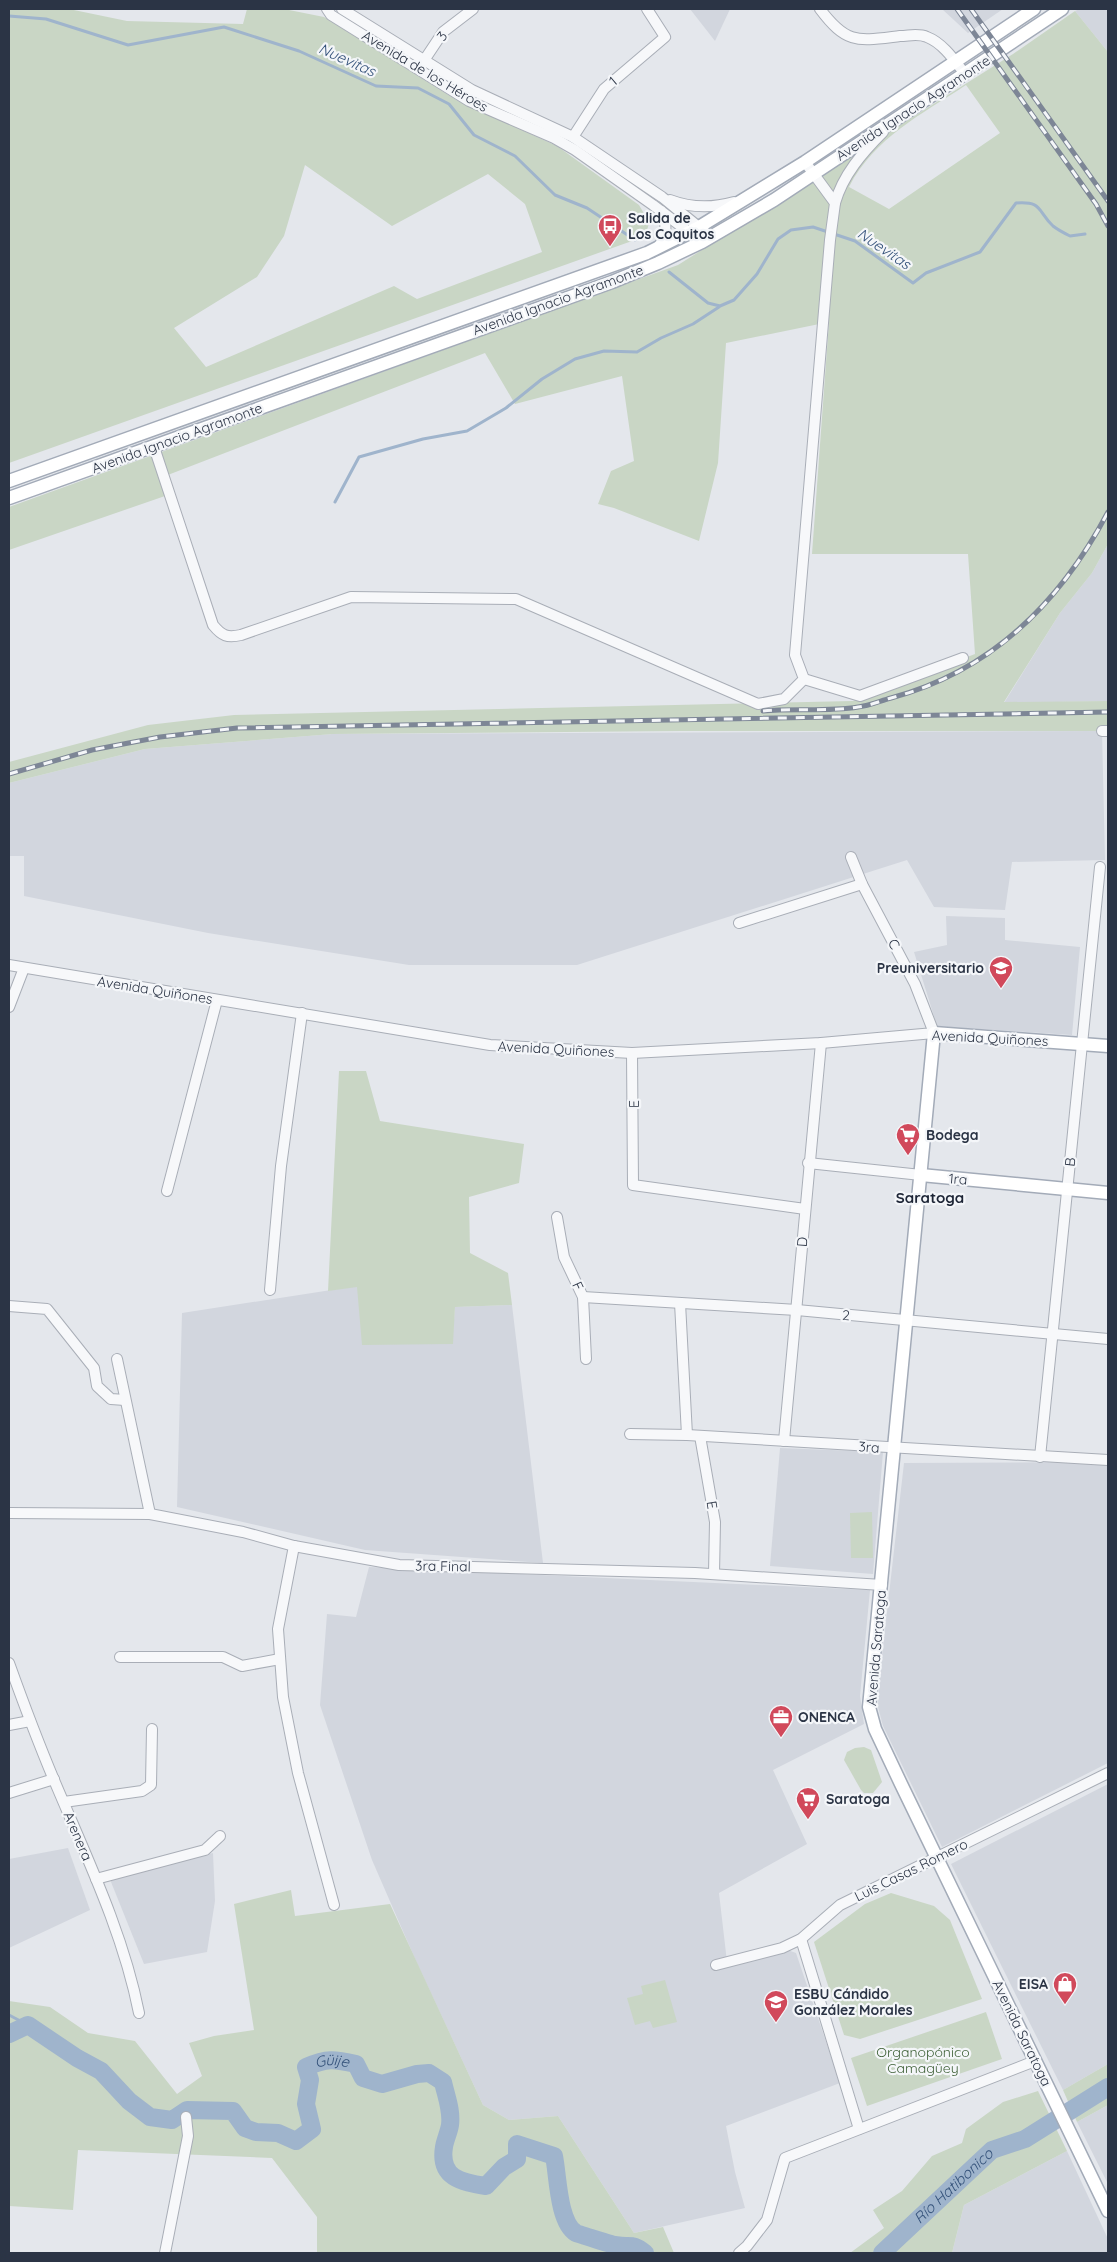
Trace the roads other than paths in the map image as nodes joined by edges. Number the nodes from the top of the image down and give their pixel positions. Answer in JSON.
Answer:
{"nodes":[{"id":1,"x":328,"y":9,"type":"edge"},
{"id":2,"x":342,"y":9,"type":"edge"},
{"id":3,"x":473,"y":9,"type":"edge"},
{"id":4,"x":648,"y":9,"type":"edge"},
{"id":5,"x":820,"y":9,"type":"edge"},
{"id":6,"x":1034,"y":9,"type":"edge"},
{"id":7,"x":1062,"y":9,"type":"edge"},
{"id":8,"x":956,"y":62,"type":"junction"},
{"id":9,"x":421,"y":66,"type":"junction"},
{"id":10,"x":965,"y":74,"type":"junction"},
{"id":11,"x":893,"y":122,"type":"junction"},
{"id":12,"x":573,"y":137,"type":"junction"},
{"id":13,"x":805,"y":162,"type":"junction"},
{"id":14,"x":814,"y":174,"type":"junction"},
{"id":15,"x":662,"y":197,"type":"junction"},
{"id":16,"x":744,"y":200,"type":"junction"},
{"id":17,"x":835,"y":203,"type":"junction"},
{"id":18,"x":661,"y":210,"type":"junction"},
{"id":19,"x":694,"y":229,"type":"junction"},
{"id":20,"x":706,"y":239,"type":"junction"},
{"id":21,"x":657,"y":248,"type":"junction"},
{"id":22,"x":154,"y":447,"type":"junction"},
{"id":23,"x":9,"y":481,"type":"edge"},
{"id":24,"x":9,"y":498,"type":"edge"},
{"id":25,"x":964,"y":658,"type":"dead end"},
{"id":26,"x":804,"y":679,"type":"junction"},
{"id":27,"x":851,"y":857,"type":"dead end"},
{"id":28,"x":1100,"y":867,"type":"dead end"},
{"id":29,"x":862,"y":884,"type":"junction"},
{"id":30,"x":739,"y":923,"type":"dead end"},
{"id":31,"x":9,"y":965,"type":"edge"},
{"id":32,"x":24,"y":968,"type":"junction"},
{"id":33,"x":217,"y":1000,"type":"junction"},
{"id":34,"x":9,"y":1007,"type":"edge"},
{"id":35,"x":302,"y":1013,"type":"junction"},
{"id":36,"x":934,"y":1033,"type":"junction"},
{"id":37,"x":821,"y":1043,"type":"junction"},
{"id":38,"x":1082,"y":1044,"type":"junction"},
{"id":39,"x":1108,"y":1046,"type":"edge"},
{"id":40,"x":632,"y":1053,"type":"junction"},
{"id":41,"x":808,"y":1163,"type":"junction"},
{"id":42,"x":921,"y":1175,"type":"junction"},
{"id":43,"x":1067,"y":1189,"type":"junction"},
{"id":44,"x":167,"y":1191,"type":"dead end"},
{"id":45,"x":1108,"y":1193,"type":"edge"},
{"id":46,"x":804,"y":1209,"type":"junction"},
{"id":47,"x":557,"y":1216,"type":"dead end"},
{"id":48,"x":270,"y":1290,"type":"dead end"},
{"id":49,"x":583,"y":1298,"type":"junction"},
{"id":50,"x":680,"y":1303,"type":"junction"},
{"id":51,"x":9,"y":1306,"type":"edge"},
{"id":52,"x":797,"y":1310,"type":"junction"},
{"id":53,"x":906,"y":1320,"type":"junction"},
{"id":54,"x":1053,"y":1334,"type":"junction"},
{"id":55,"x":1108,"y":1339,"type":"edge"},
{"id":56,"x":117,"y":1359,"type":"dead end"},
{"id":57,"x":586,"y":1359,"type":"dead end"},
{"id":58,"x":126,"y":1400,"type":"junction"},
{"id":59,"x":630,"y":1434,"type":"dead end"},
{"id":60,"x":687,"y":1435,"type":"junction"},
{"id":61,"x":700,"y":1436,"type":"junction"},
{"id":62,"x":784,"y":1441,"type":"junction"},
{"id":63,"x":896,"y":1448,"type":"junction"},
{"id":64,"x":1040,"y":1457,"type":"junction"},
{"id":65,"x":1108,"y":1460,"type":"edge"},
{"id":66,"x":9,"y":1513,"type":"edge"},
{"id":67,"x":150,"y":1514,"type":"junction"},
{"id":68,"x":294,"y":1546,"type":"junction"},
{"id":69,"x":714,"y":1574,"type":"junction"},
{"id":70,"x":882,"y":1585,"type":"junction"},
{"id":71,"x":120,"y":1657,"type":"dead end"},
{"id":72,"x":280,"y":1659,"type":"junction"},
{"id":73,"x":9,"y":1663,"type":"edge"},
{"id":74,"x":30,"y":1721,"type":"junction"},
{"id":75,"x":9,"y":1725,"type":"edge"},
{"id":76,"x":152,"y":1729,"type":"dead end"},
{"id":77,"x":1108,"y":1773,"type":"edge"},
{"id":78,"x":54,"y":1779,"type":"junction"},
{"id":79,"x":9,"y":1793,"type":"edge"},
{"id":80,"x":64,"y":1802,"type":"junction"},
{"id":81,"x":220,"y":1836,"type":"dead end"},
{"id":82,"x":938,"y":1858,"type":"junction"},
{"id":83,"x":96,"y":1879,"type":"junction"},
{"id":84,"x":334,"y":1905,"type":"dead end"},
{"id":85,"x":801,"y":1939,"type":"junction"},
{"id":86,"x":716,"y":1965,"type":"dead end"},
{"id":87,"x":139,"y":2013,"type":"dead end"},
{"id":88,"x":1035,"y":2061,"type":"junction"},
{"id":89,"x":186,"y":2116,"type":"dead end"},
{"id":90,"x":859,"y":2129,"type":"junction"},
{"id":91,"x":1108,"y":2210,"type":"edge"},
{"id":92,"x":165,"y":2253,"type":"edge"},
{"id":93,"x":739,"y":2253,"type":"edge"}],
"edges":[{"from":1,"to":9,"type":"street","name":"Avenida de los Héroes"},
{"from":2,"to":9,"type":"street","name":"Avenida de los Héroes"},
{"from":3,"to":9,"type":"street","name":"3"},
{"from":4,"to":12,"type":"street","name":"1"},
{"from":5,"to":8,"type":"street"},
{"from":6,"to":8,"type":"main road","name":"Avenida Ignacio Agramonte"},
{"from":7,"to":10,"type":"main road","name":"Avenida Ignacio Agramonte"},
{"from":8,"to":10,"type":"street"},
{"from":8,"to":13,"type":"main road","name":"Avenida Ignacio Agramonte"},
{"from":9,"to":12,"type":"street","name":"Avenida de los Héroes"},
{"from":9,"to":18,"type":"street","name":"Avenida de los Héroes"},
{"from":10,"to":11,"type":"main road","name":"Avenida Ignacio Agramonte"},
{"from":11,"to":14,"type":"main road","name":"Avenida Ignacio Agramonte"},
{"from":11,"to":17,"type":"street"},
{"from":12,"to":15,"type":"street","name":"Avenida de los Héroes"},
{"from":13,"to":14,"type":"street"},
{"from":13,"to":16,"type":"main road","name":"Avenida Ignacio Agramonte"},
{"from":14,"to":17,"type":"street"},
{"from":14,"to":20,"type":"main road","name":"Avenida Ignacio Agramonte"},
{"from":15,"to":16,"type":"street"},
{"from":15,"to":19,"type":"street","name":"Avenida de los Héroes"},
{"from":16,"to":19,"type":"main road","name":"Avenida Ignacio Agramonte"},
{"from":17,"to":26,"type":"street"},
{"from":18,"to":19,"type":"street","name":"Avenida de los Héroes"},
{"from":18,"to":21,"type":"street"},
{"from":19,"to":20,"type":"street","name":"Avenida de los Héroes"},
{"from":19,"to":21,"type":"main road","name":"Avenida Ignacio Agramonte"},
{"from":20,"to":22,"type":"main road","name":"Avenida Ignacio Agramonte"},
{"from":21,"to":23,"type":"main road","name":"Avenida Ignacio Agramonte"},
{"from":22,"to":24,"type":"main road","name":"Avenida Ignacio Agramonte"},
{"from":22,"to":26,"type":"street"},
{"from":25,"to":26,"type":"street"},
{"from":27,"to":29,"type":"street","name":"C"},
{"from":28,"to":38,"type":"street","name":"B"},
{"from":29,"to":30,"type":"street"},
{"from":29,"to":36,"type":"street","name":"C"},
{"from":31,"to":32,"type":"street","name":"Avenida Quiñones"},
{"from":32,"to":33,"type":"street","name":"Avenida Quiñones"},
{"from":32,"to":34,"type":"street"},
{"from":33,"to":35,"type":"street","name":"Avenida Quiñones"},
{"from":33,"to":44,"type":"street"},
{"from":35,"to":40,"type":"street","name":"Avenida Quiñones"},
{"from":35,"to":48,"type":"street"},
{"from":36,"to":37,"type":"street","name":"Avenida Quiñones"},
{"from":36,"to":38,"type":"main road","name":"Avenida Quiñones"},
{"from":36,"to":42,"type":"main road","name":"Avenida Saratoga"},
{"from":37,"to":40,"type":"street","name":"Avenida Quiñones"},
{"from":37,"to":41,"type":"street","name":"D"},
{"from":38,"to":39,"type":"main road","name":"Avenida Quiñones"},
{"from":38,"to":43,"type":"street","name":"B"},
{"from":40,"to":46,"type":"street","name":"E"},
{"from":41,"to":42,"type":"street","name":"1ra"},
{"from":41,"to":46,"type":"street","name":"D"},
{"from":42,"to":43,"type":"main road","name":"1ra"},
{"from":42,"to":53,"type":"main road","name":"Avenida Saratoga"},
{"from":43,"to":45,"type":"main road","name":"1ra"},
{"from":43,"to":54,"type":"street","name":"B"},
{"from":46,"to":52,"type":"street","name":"D"},
{"from":47,"to":49,"type":"street","name":"F"},
{"from":49,"to":50,"type":"street","name":"2"},
{"from":49,"to":57,"type":"street","name":"F"},
{"from":50,"to":52,"type":"street","name":"2"},
{"from":50,"to":60,"type":"street"},
{"from":51,"to":58,"type":"street"},
{"from":52,"to":53,"type":"street","name":"2"},
{"from":52,"to":62,"type":"street","name":"D"},
{"from":53,"to":54,"type":"street","name":"2"},
{"from":53,"to":63,"type":"main road","name":"Avenida Saratoga"},
{"from":54,"to":55,"type":"street","name":"2"},
{"from":54,"to":64,"type":"street","name":"B"},
{"from":56,"to":58,"type":"street"},
{"from":58,"to":67,"type":"street"},
{"from":59,"to":60,"type":"street","name":"3ra"},
{"from":60,"to":61,"type":"street","name":"3ra"},
{"from":61,"to":62,"type":"street","name":"3ra"},
{"from":61,"to":69,"type":"street","name":"E"},
{"from":62,"to":63,"type":"street","name":"3ra"},
{"from":63,"to":64,"type":"street","name":"3ra"},
{"from":63,"to":70,"type":"main road","name":"Avenida Saratoga"},
{"from":64,"to":65,"type":"street","name":"3ra"},
{"from":66,"to":67,"type":"street","name":"3ra Final"},
{"from":67,"to":68,"type":"street","name":"3ra Final"},
{"from":68,"to":69,"type":"street","name":"3ra Final"},
{"from":68,"to":72,"type":"street"},
{"from":69,"to":70,"type":"street","name":"3ra Final"},
{"from":70,"to":82,"type":"main road","name":"Avenida Saratoga"},
{"from":71,"to":72,"type":"street"},
{"from":72,"to":84,"type":"street"},
{"from":73,"to":74,"type":"street","name":"Arenera"},
{"from":74,"to":75,"type":"street"},
{"from":74,"to":78,"type":"street","name":"Arenera"},
{"from":76,"to":80,"type":"street"},
{"from":77,"to":82,"type":"street","name":"Luis Casas Romero"},
{"from":78,"to":79,"type":"street"},
{"from":78,"to":80,"type":"street","name":"Arenera"},
{"from":80,"to":83,"type":"street","name":"Arenera"},
{"from":81,"to":83,"type":"street"},
{"from":82,"to":85,"type":"street","name":"Luis Casas Romero"},
{"from":82,"to":88,"type":"main road","name":"Avenida Saratoga"},
{"from":83,"to":87,"type":"street","name":"Arenera"},
{"from":85,"to":86,"type":"street","name":"Luis Casas Romero"},
{"from":85,"to":90,"type":"street"},
{"from":88,"to":90,"type":"street"},
{"from":88,"to":91,"type":"main road","name":"Avenida Saratoga"},
{"from":89,"to":92,"type":"street"},
{"from":90,"to":93,"type":"street"}]}
